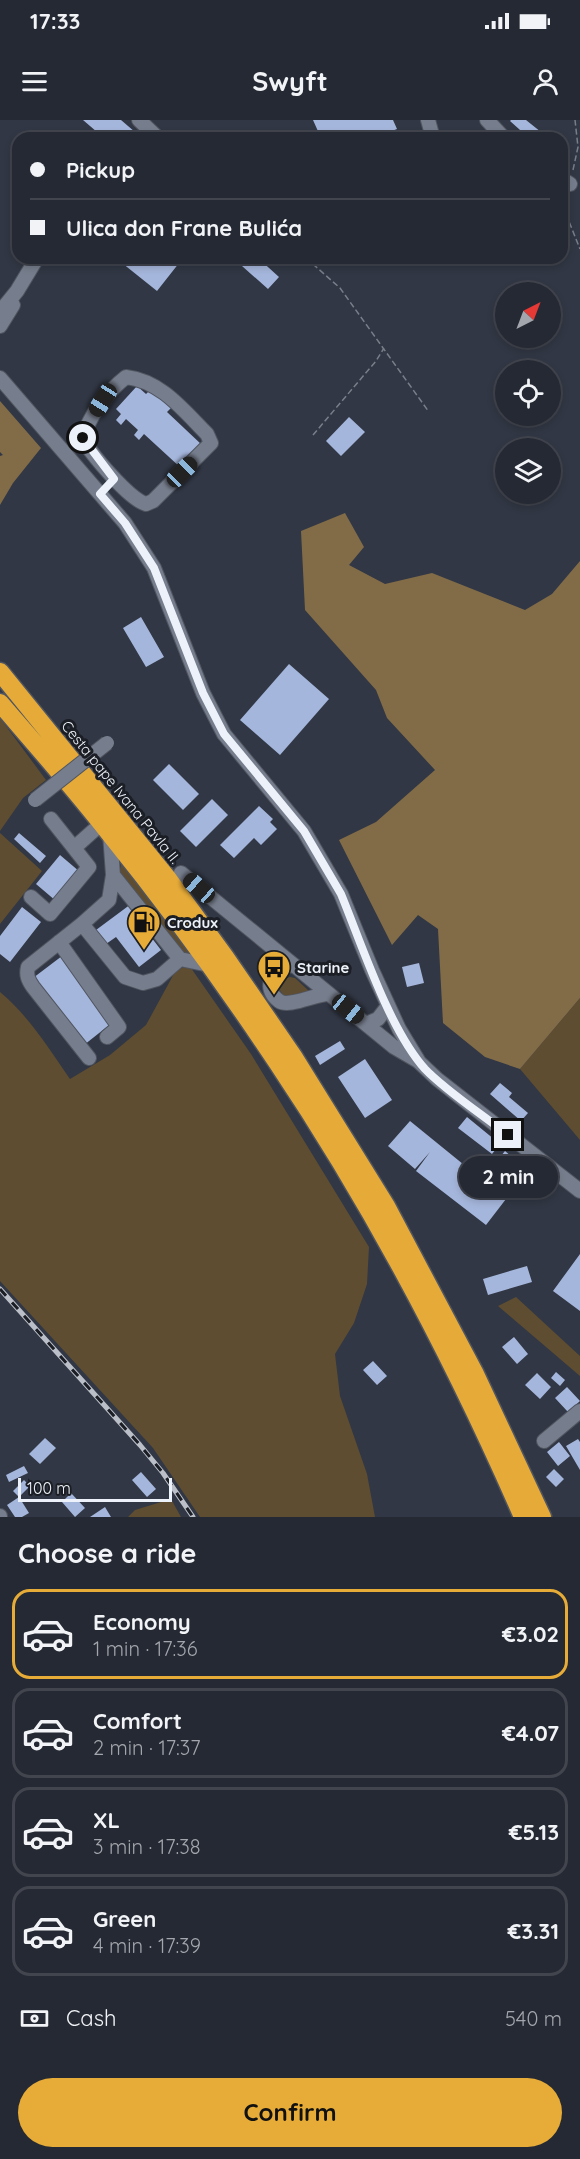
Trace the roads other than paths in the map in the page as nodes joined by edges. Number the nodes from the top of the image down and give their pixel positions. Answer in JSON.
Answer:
{"nodes":[{"id":1,"x":139,"y":120,"type":"edge"},
{"id":2,"x":487,"y":120,"type":"edge"},
{"id":3,"x":152,"y":132,"type":"edge"},
{"id":4,"x":498,"y":132,"type":"edge"},
{"id":5,"x":34,"y":264,"type":"edge"},
{"id":6,"x":17,"y":291,"type":"junction"},
{"id":7,"x":0,"y":312,"type":"edge"},
{"id":8,"x":0,"y":326,"type":"edge"},
{"id":9,"x":0,"y":378,"type":"edge"},
{"id":10,"x":114,"y":479,"type":"junction"},
{"id":11,"x":100,"y":494,"type":"junction"},
{"id":12,"x":0,"y":672,"type":"edge"},
{"id":13,"x":0,"y":703,"type":"edge"},
{"id":14,"x":107,"y":743,"type":"dead end"},
{"id":15,"x":35,"y":800,"type":"dead end"},
{"id":16,"x":51,"y":819,"type":"dead end"},
{"id":17,"x":106,"y":829,"type":"junction"},
{"id":18,"x":74,"y":848,"type":"junction"},
{"id":19,"x":181,"y":873,"type":"dead end"},
{"id":20,"x":113,"y":875,"type":"junction"},
{"id":21,"x":31,"y":897,"type":"dead end"},
{"id":22,"x":82,"y":924,"type":"junction"},
{"id":23,"x":59,"y":942,"type":"junction"},
{"id":24,"x":180,"y":959,"type":"junction"},
{"id":25,"x":292,"y":964,"type":"junction"},
{"id":26,"x":209,"y":965,"type":"junction"},
{"id":27,"x":329,"y":994,"type":"junction"},
{"id":28,"x":388,"y":1006,"type":"junction"},
{"id":29,"x":366,"y":1024,"type":"junction"},
{"id":30,"x":107,"y":1037,"type":"dead end"},
{"id":31,"x":89,"y":1058,"type":"dead end"},
{"id":32,"x":285,"y":1058,"type":"junction"},
{"id":33,"x":420,"y":1062,"type":"junction"},
{"id":34,"x":580,"y":1191,"type":"edge"},
{"id":35,"x":580,"y":1411,"type":"edge"},
{"id":36,"x":544,"y":1441,"type":"dead end"},
{"id":37,"x":523,"y":1517,"type":"edge"},
{"id":38,"x":542,"y":1517,"type":"edge"}],
"edges":[{"from":1,"to":3,"type":"street"},
{"from":2,"to":4,"type":"street"},
{"from":5,"to":6,"type":"street"},
{"from":6,"to":7,"type":"street"},
{"from":6,"to":8,"type":"street"},
{"from":9,"to":11,"type":"street"},
{"from":10,"to":10,"type":"street"},
{"from":10,"to":11,"type":"street"},
{"from":11,"to":28,"type":"street"},
{"from":12,"to":32,"type":"highway","name":"Cesta pape Ivana Pavla II."},
{"from":13,"to":17,"type":"highway"},
{"from":14,"to":15,"type":"street","bridge":true},
{"from":16,"to":18,"type":"street"},
{"from":17,"to":18,"type":"street"},
{"from":17,"to":20,"type":"street"},
{"from":17,"to":26,"type":"highway"},
{"from":18,"to":21,"type":"street"},
{"from":19,"to":25,"type":"street"},
{"from":20,"to":22,"type":"street"},
{"from":20,"to":24,"type":"street"},
{"from":22,"to":23,"type":"street"},
{"from":22,"to":24,"type":"street"},
{"from":23,"to":30,"type":"street"},
{"from":23,"to":31,"type":"street"},
{"from":24,"to":26,"type":"street"},
{"from":25,"to":27,"type":"street"},
{"from":25,"to":27,"type":"street"},
{"from":26,"to":32,"type":"highway"},
{"from":27,"to":29,"type":"street"},
{"from":28,"to":29,"type":"street"},
{"from":28,"to":33,"type":"street"},
{"from":29,"to":33,"type":"street"},
{"from":32,"to":37,"type":"highway"},
{"from":32,"to":38,"type":"highway"},
{"from":33,"to":34,"type":"street"},
{"from":35,"to":36,"type":"street"}]}
